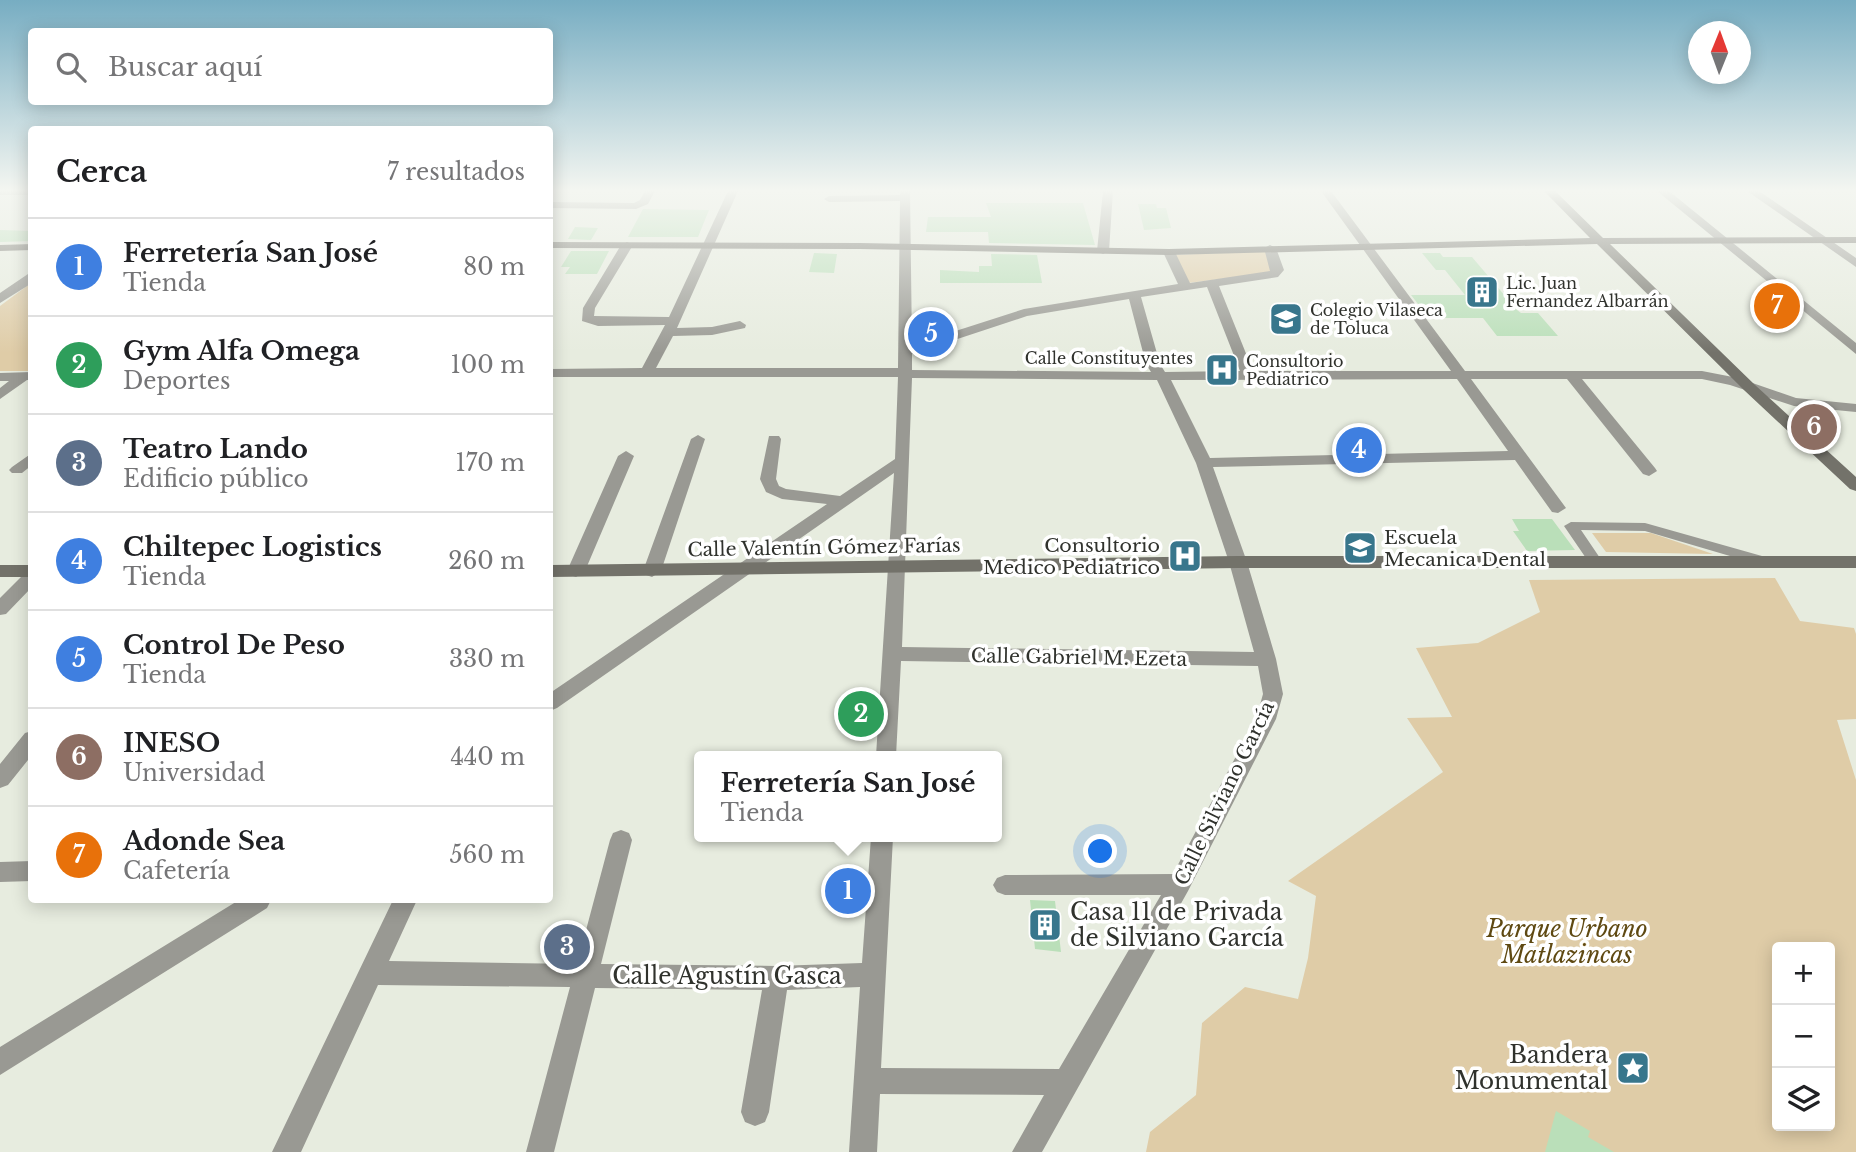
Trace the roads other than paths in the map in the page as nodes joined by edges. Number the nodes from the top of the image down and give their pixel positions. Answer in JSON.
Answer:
{"nodes":[{"id":1,"x":553,"y":245,"type":"edge"},
{"id":2,"x":627,"y":245,"type":"junction"},
{"id":3,"x":708,"y":245,"type":"junction"},
{"id":4,"x":1104,"y":245,"type":"edge"},
{"id":5,"x":1363,"y":245,"type":"junction"},
{"id":6,"x":1377,"y":245,"type":"edge"},
{"id":7,"x":1606,"y":245,"type":"edge"},
{"id":8,"x":1728,"y":245,"type":"edge"},
{"id":9,"x":1829,"y":245,"type":"edge"},
{"id":10,"x":907,"y":246,"type":"junction"},
{"id":11,"x":28,"y":247,"type":"edge"},
{"id":12,"x":0,"y":248,"type":"edge"},
{"id":13,"x":1270,"y":248,"type":"junction"},
{"id":14,"x":1103,"y":251,"type":"junction"},
{"id":15,"x":1169,"y":251,"type":"junction"},
{"id":16,"x":1856,"y":264,"type":"edge"},
{"id":17,"x":28,"y":279,"type":"edge"},
{"id":18,"x":1211,"y":282,"type":"junction"},
{"id":19,"x":1185,"y":286,"type":"junction"},
{"id":20,"x":1134,"y":294,"type":"junction"},
{"id":21,"x":0,"y":299,"type":"edge"},
{"id":22,"x":740,"y":325,"type":"dead end"},
{"id":23,"x":671,"y":327,"type":"junction"},
{"id":24,"x":1856,"y":350,"type":"edge"},
{"id":25,"x":905,"y":352,"type":"junction"},
{"id":26,"x":647,"y":372,"type":"junction"},
{"id":27,"x":553,"y":373,"type":"edge"},
{"id":28,"x":905,"y":373,"type":"junction"},
{"id":29,"x":1248,"y":375,"type":"junction"},
{"id":30,"x":1460,"y":375,"type":"junction"},
{"id":31,"x":1571,"y":375,"type":"junction"},
{"id":32,"x":0,"y":376,"type":"edge"},
{"id":33,"x":28,"y":376,"type":"edge"},
{"id":34,"x":1160,"y":376,"type":"junction"},
{"id":35,"x":1750,"y":388,"type":"junction"},
{"id":36,"x":0,"y":396,"type":"edge"},
{"id":37,"x":1856,"y":408,"type":"edge"},
{"id":38,"x":698,"y":439,"type":"dead end"},
{"id":39,"x":774,"y":439,"type":"dead end"},
{"id":40,"x":1519,"y":455,"type":"junction"},
{"id":41,"x":626,"y":456,"type":"dead end"},
{"id":42,"x":903,"y":460,"type":"junction"},
{"id":43,"x":28,"y":461,"type":"edge"},
{"id":44,"x":1204,"y":463,"type":"junction"},
{"id":45,"x":18,"y":470,"type":"dead end"},
{"id":46,"x":1649,"y":471,"type":"dead end"},
{"id":47,"x":1856,"y":486,"type":"edge"},
{"id":48,"x":841,"y":501,"type":"junction"},
{"id":49,"x":1558,"y":508,"type":"dead end"},
{"id":50,"x":1595,"y":561,"type":"junction"},
{"id":51,"x":1764,"y":561,"type":"junction"},
{"id":52,"x":1238,"y":562,"type":"junction"},
{"id":53,"x":1856,"y":562,"type":"edge"},
{"id":54,"x":897,"y":567,"type":"junction"},
{"id":55,"x":744,"y":568,"type":"junction"},
{"id":56,"x":0,"y":571,"type":"edge"},
{"id":57,"x":28,"y":571,"type":"edge"},
{"id":58,"x":553,"y":571,"type":"edge"},
{"id":59,"x":576,"y":571,"type":"junction"},
{"id":60,"x":652,"y":571,"type":"junction"},
{"id":61,"x":28,"y":580,"type":"edge"},
{"id":62,"x":0,"y":609,"type":"edge"},
{"id":63,"x":892,"y":654,"type":"junction"},
{"id":64,"x":1266,"y":659,"type":"junction"},
{"id":65,"x":553,"y":701,"type":"edge"},
{"id":66,"x":28,"y":744,"type":"edge"},
{"id":67,"x":886,"y":751,"type":"edge"},
{"id":68,"x":0,"y":779,"type":"edge"},
{"id":69,"x":621,"y":840,"type":"dead end"},
{"id":70,"x":882,"y":842,"type":"edge"},
{"id":71,"x":28,"y":871,"type":"edge"},
{"id":72,"x":0,"y":872,"type":"edge"},
{"id":73,"x":1180,"y":884,"type":"junction"},
{"id":74,"x":1005,"y":885,"type":"dead end"},
{"id":75,"x":253,"y":903,"type":"edge"},
{"id":76,"x":403,"y":903,"type":"edge"},
{"id":77,"x":371,"y":973,"type":"junction"},
{"id":78,"x":587,"y":975,"type":"junction"},
{"id":79,"x":874,"y":975,"type":"junction"},
{"id":80,"x":776,"y":978,"type":"junction"},
{"id":81,"x":0,"y":1062,"type":"edge"},
{"id":82,"x":869,"y":1081,"type":"junction"},
{"id":83,"x":1068,"y":1082,"type":"junction"},
{"id":84,"x":755,"y":1112,"type":"dead end"},
{"id":85,"x":286,"y":1152,"type":"edge"},
{"id":86,"x":540,"y":1152,"type":"edge"},
{"id":87,"x":863,"y":1152,"type":"edge"},
{"id":88,"x":1026,"y":1152,"type":"edge"}],
"edges":[{"from":1,"to":2,"type":"main road"},
{"from":2,"to":3,"type":"main road"},
{"from":2,"to":23,"type":"street"},
{"from":3,"to":10,"type":"main road"},
{"from":3,"to":23,"type":"street"},
{"from":4,"to":14,"type":"street"},
{"from":5,"to":6,"type":"main road"},
{"from":5,"to":13,"type":"main road"},
{"from":5,"to":30,"type":"street"},
{"from":7,"to":35,"type":"main road"},
{"from":8,"to":24,"type":"street"},
{"from":9,"to":16,"type":"street"},
{"from":10,"to":14,"type":"main road"},
{"from":10,"to":25,"type":"street"},
{"from":11,"to":12,"type":"main road"},
{"from":13,"to":15,"type":"main road"},
{"from":13,"to":18,"type":"street"},
{"from":14,"to":15,"type":"main road"},
{"from":15,"to":19,"type":"street"},
{"from":17,"to":21,"type":"street"},
{"from":18,"to":19,"type":"street"},
{"from":18,"to":29,"type":"street"},
{"from":19,"to":20,"type":"street"},
{"from":20,"to":25,"type":"street"},
{"from":20,"to":34,"type":"street","name":"Calle Silviano García"},
{"from":22,"to":23,"type":"street"},
{"from":23,"to":26,"type":"street"},
{"from":25,"to":28,"type":"street"},
{"from":26,"to":27,"type":"street","name":"Calle Constituyentes"},
{"from":26,"to":28,"type":"street","name":"Calle Constituyentes"},
{"from":28,"to":34,"type":"street","name":"Calle Constituyentes"},
{"from":28,"to":42,"type":"street"},
{"from":29,"to":30,"type":"street","name":"Calle Constituyentes"},
{"from":29,"to":34,"type":"street","name":"Calle Constituyentes"},
{"from":30,"to":31,"type":"street","name":"Calle Constituyentes"},
{"from":30,"to":40,"type":"street"},
{"from":31,"to":35,"type":"street","name":"Calle Constituyentes"},
{"from":31,"to":46,"type":"street"},
{"from":32,"to":33,"type":"street"},
{"from":33,"to":36,"type":"street"},
{"from":34,"to":44,"type":"street","name":"Calle Silviano García"},
{"from":35,"to":37,"type":"street","name":"Calle Constituyentes"},
{"from":35,"to":47,"type":"main road"},
{"from":38,"to":60,"type":"street"},
{"from":39,"to":48,"type":"street"},
{"from":40,"to":44,"type":"street"},
{"from":40,"to":49,"type":"street"},
{"from":41,"to":59,"type":"street"},
{"from":42,"to":48,"type":"street"},
{"from":42,"to":54,"type":"street"},
{"from":43,"to":45,"type":"street"},
{"from":44,"to":52,"type":"street","name":"Calle Silviano García"},
{"from":48,"to":55,"type":"street"},
{"from":50,"to":51,"type":"main road","name":"Calle Valentín Gómez Farías"},
{"from":50,"to":51,"type":"street"},
{"from":50,"to":52,"type":"main road","name":"Calle Valentín Gómez Farías"},
{"from":51,"to":53,"type":"main road","name":"Calle Valentín Gómez Farías"},
{"from":52,"to":54,"type":"main road","name":"Calle Valentín Gómez Farías"},
{"from":52,"to":64,"type":"street","name":"Calle Silviano García"},
{"from":54,"to":55,"type":"main road","name":"Calle Valentín Gómez Farías"},
{"from":54,"to":63,"type":"street"},
{"from":55,"to":60,"type":"main road","name":"Calle Valentín Gómez Farías"},
{"from":55,"to":65,"type":"street"},
{"from":56,"to":57,"type":"main road"},
{"from":58,"to":59,"type":"main road","name":"Calle Valentín Gómez Farías"},
{"from":59,"to":60,"type":"main road","name":"Calle Valentín Gómez Farías"},
{"from":61,"to":62,"type":"street"},
{"from":63,"to":64,"type":"street","name":"Calle Gabriel M. Ezeta"},
{"from":63,"to":67,"type":"street"},
{"from":64,"to":73,"type":"street","name":"Calle Silviano García"},
{"from":66,"to":68,"type":"street"},
{"from":69,"to":78,"type":"street"},
{"from":70,"to":79,"type":"street"},
{"from":71,"to":72,"type":"street"},
{"from":73,"to":74,"type":"street"},
{"from":73,"to":83,"type":"street","name":"Calle Silviano García"},
{"from":75,"to":81,"type":"street"},
{"from":76,"to":77,"type":"street"},
{"from":77,"to":78,"type":"street","name":"Calle Agustín Gasca"},
{"from":77,"to":85,"type":"street"},
{"from":78,"to":80,"type":"street","name":"Calle Agustín Gasca"},
{"from":78,"to":86,"type":"street"},
{"from":79,"to":80,"type":"street","name":"Calle Agustín Gasca"},
{"from":79,"to":82,"type":"street"},
{"from":80,"to":84,"type":"street"},
{"from":82,"to":83,"type":"street"},
{"from":82,"to":87,"type":"street"},
{"from":83,"to":88,"type":"street","name":"Calle Silviano García"}]}
